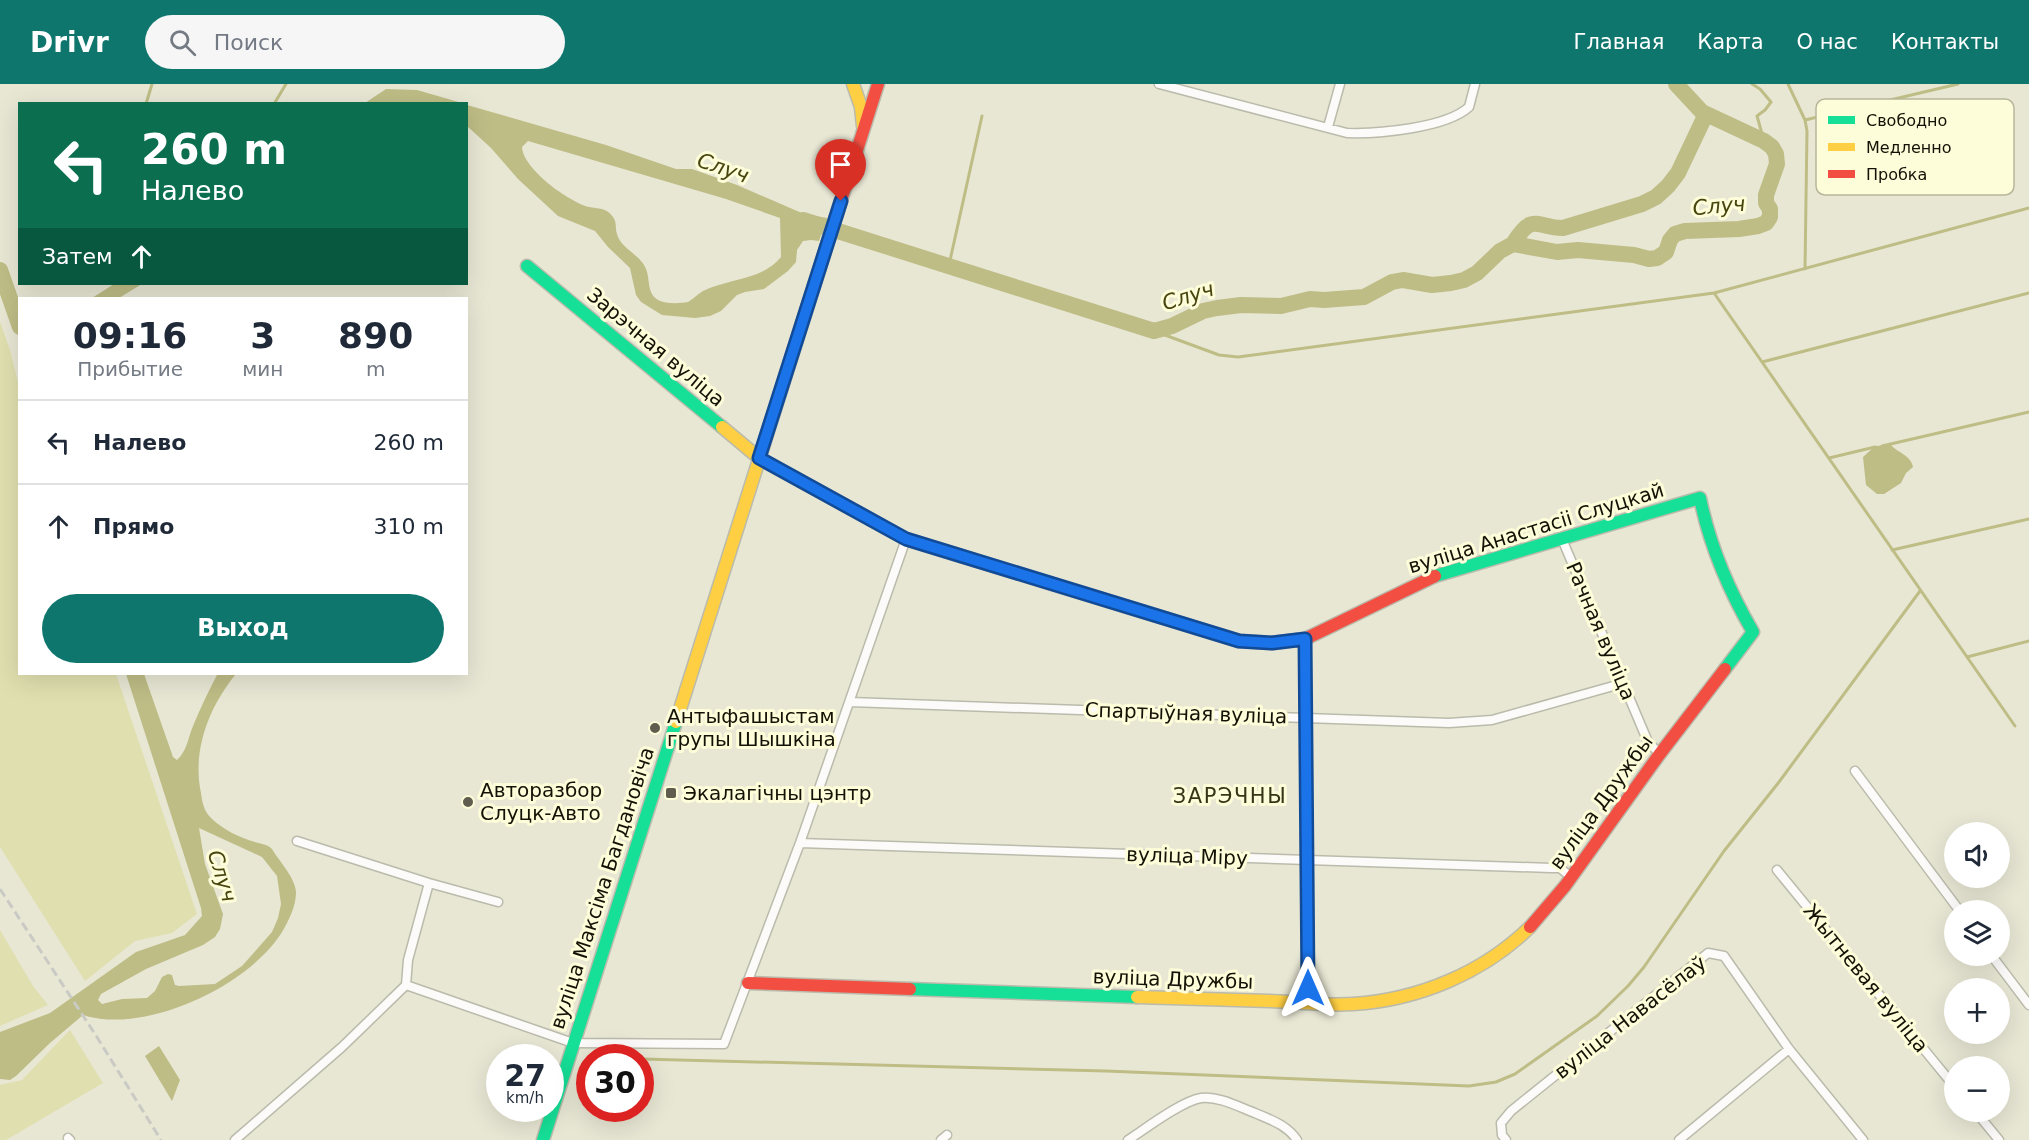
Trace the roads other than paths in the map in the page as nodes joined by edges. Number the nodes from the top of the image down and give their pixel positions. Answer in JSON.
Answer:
{"nodes":[{"id":1,"x":854,"y":84,"type":"edge"},
{"id":2,"x":877,"y":84,"type":"edge"},
{"id":3,"x":1159,"y":84,"type":"edge"},
{"id":4,"x":1340,"y":84,"type":"edge"},
{"id":5,"x":1475,"y":84,"type":"edge"},
{"id":6,"x":1328,"y":127,"type":"junction"},
{"id":7,"x":863,"y":134,"type":"junction"},
{"id":8,"x":527,"y":266,"type":"dead end"},
{"id":9,"x":759,"y":458,"type":"junction"},
{"id":10,"x":1562,"y":538,"type":"junction"},
{"id":11,"x":906,"y":539,"type":"junction"},
{"id":12,"x":1753,"y":632,"type":"joint"},
{"id":13,"x":1305,"y":639,"type":"junction"},
{"id":14,"x":1624,"y":683,"type":"junction"},
{"id":15,"x":850,"y":702,"type":"junction"},
{"id":16,"x":1306,"y":717,"type":"junction"},
{"id":17,"x":1660,"y":754,"type":"junction"},
{"id":18,"x":1856,"y":771,"type":"dead end"},
{"id":19,"x":297,"y":841,"type":"dead end"},
{"id":20,"x":800,"y":843,"type":"junction"},
{"id":21,"x":1307,"y":860,"type":"junction"},
{"id":22,"x":1776,"y":870,"type":"dead end"},
{"id":23,"x":1571,"y":877,"type":"junction"},
{"id":24,"x":429,"y":883,"type":"junction"},
{"id":25,"x":1952,"y":900,"type":"edge"},
{"id":26,"x":498,"y":902,"type":"dead end"},
{"id":27,"x":2000,"y":966,"type":"edge"},
{"id":28,"x":748,"y":983,"type":"junction"},
{"id":29,"x":406,"y":985,"type":"junction"},
{"id":30,"x":1308,"y":1003,"type":"junction"},
{"id":31,"x":2029,"y":1005,"type":"edge"},
{"id":32,"x":573,"y":1043,"type":"junction"},
{"id":33,"x":1789,"y":1049,"type":"junction"},
{"id":34,"x":1944,"y":1074,"type":"edge"},
{"id":35,"x":1984,"y":1122,"type":"edge"},
{"id":36,"x":235,"y":1140,"type":"edge"},
{"id":37,"x":543,"y":1140,"type":"edge"},
{"id":38,"x":1128,"y":1140,"type":"edge"},
{"id":39,"x":1297,"y":1140,"type":"edge"},
{"id":40,"x":1506,"y":1140,"type":"edge"},
{"id":41,"x":1679,"y":1140,"type":"edge"},
{"id":42,"x":1862,"y":1140,"type":"edge"},
{"id":43,"x":1999,"y":1140,"type":"edge"}],
"edges":[{"from":1,"to":2,"type":"street"},
{"from":1,"to":7,"type":"street","name":"вуліца Максіма Багдановіча"},
{"from":2,"to":7,"type":"street","name":"вуліца Максіма Багдановіча"},
{"from":3,"to":6,"type":"street"},
{"from":4,"to":6,"type":"street"},
{"from":5,"to":6,"type":"street"},
{"from":7,"to":9,"type":"street","name":"вуліца Максіма Багдановіча"},
{"from":8,"to":9,"type":"street","name":"Зарэчная вуліца"},
{"from":9,"to":11,"type":"street","name":"Зарэчная вуліца"},
{"from":9,"to":32,"type":"street","name":"вуліца Максіма Багдановіча"},
{"from":10,"to":12,"type":"street","name":"вуліца Анастасіі Слуцкай"},
{"from":10,"to":13,"type":"street","name":"вуліца Анастасіі Слуцкай"},
{"from":10,"to":14,"type":"street","name":"Рачная вуліца"},
{"from":11,"to":13,"type":"street","name":"вуліца Анастасіі Слуцкай"},
{"from":11,"to":15,"type":"street"},
{"from":12,"to":17,"type":"street","name":"вуліца Дружбы"},
{"from":13,"to":16,"type":"street"},
{"from":14,"to":16,"type":"street","name":"Спартыўная вуліца"},
{"from":14,"to":17,"type":"street","name":"Рачная вуліца"},
{"from":15,"to":16,"type":"street","name":"Спартыўная вуліца"},
{"from":15,"to":20,"type":"street"},
{"from":16,"to":21,"type":"street"},
{"from":17,"to":23,"type":"street","name":"вуліца Дружбы"},
{"from":18,"to":25,"type":"street"},
{"from":19,"to":24,"type":"street"},
{"from":20,"to":21,"type":"street","name":"вуліца Міру"},
{"from":20,"to":28,"type":"street"},
{"from":21,"to":23,"type":"street","name":"вуліца Міру"},
{"from":21,"to":30,"type":"street"},
{"from":22,"to":34,"type":"street","name":"Жытневая вуліца"},
{"from":23,"to":30,"type":"street","name":"вуліца Дружбы"},
{"from":24,"to":26,"type":"street"},
{"from":24,"to":29,"type":"street"},
{"from":27,"to":31,"type":"street"},
{"from":28,"to":30,"type":"street","name":"вуліца Дружбы"},
{"from":28,"to":32,"type":"street"},
{"from":29,"to":32,"type":"street"},
{"from":29,"to":36,"type":"street"},
{"from":32,"to":37,"type":"street","name":"вуліца Максіма Багдановіча"},
{"from":33,"to":40,"type":"street","name":"вуліца Навасёлаў"},
{"from":33,"to":41,"type":"street"},
{"from":33,"to":42,"type":"street","name":"вуліца Навасёлаў"},
{"from":35,"to":43,"type":"street"},
{"from":38,"to":39,"type":"street"}]}
